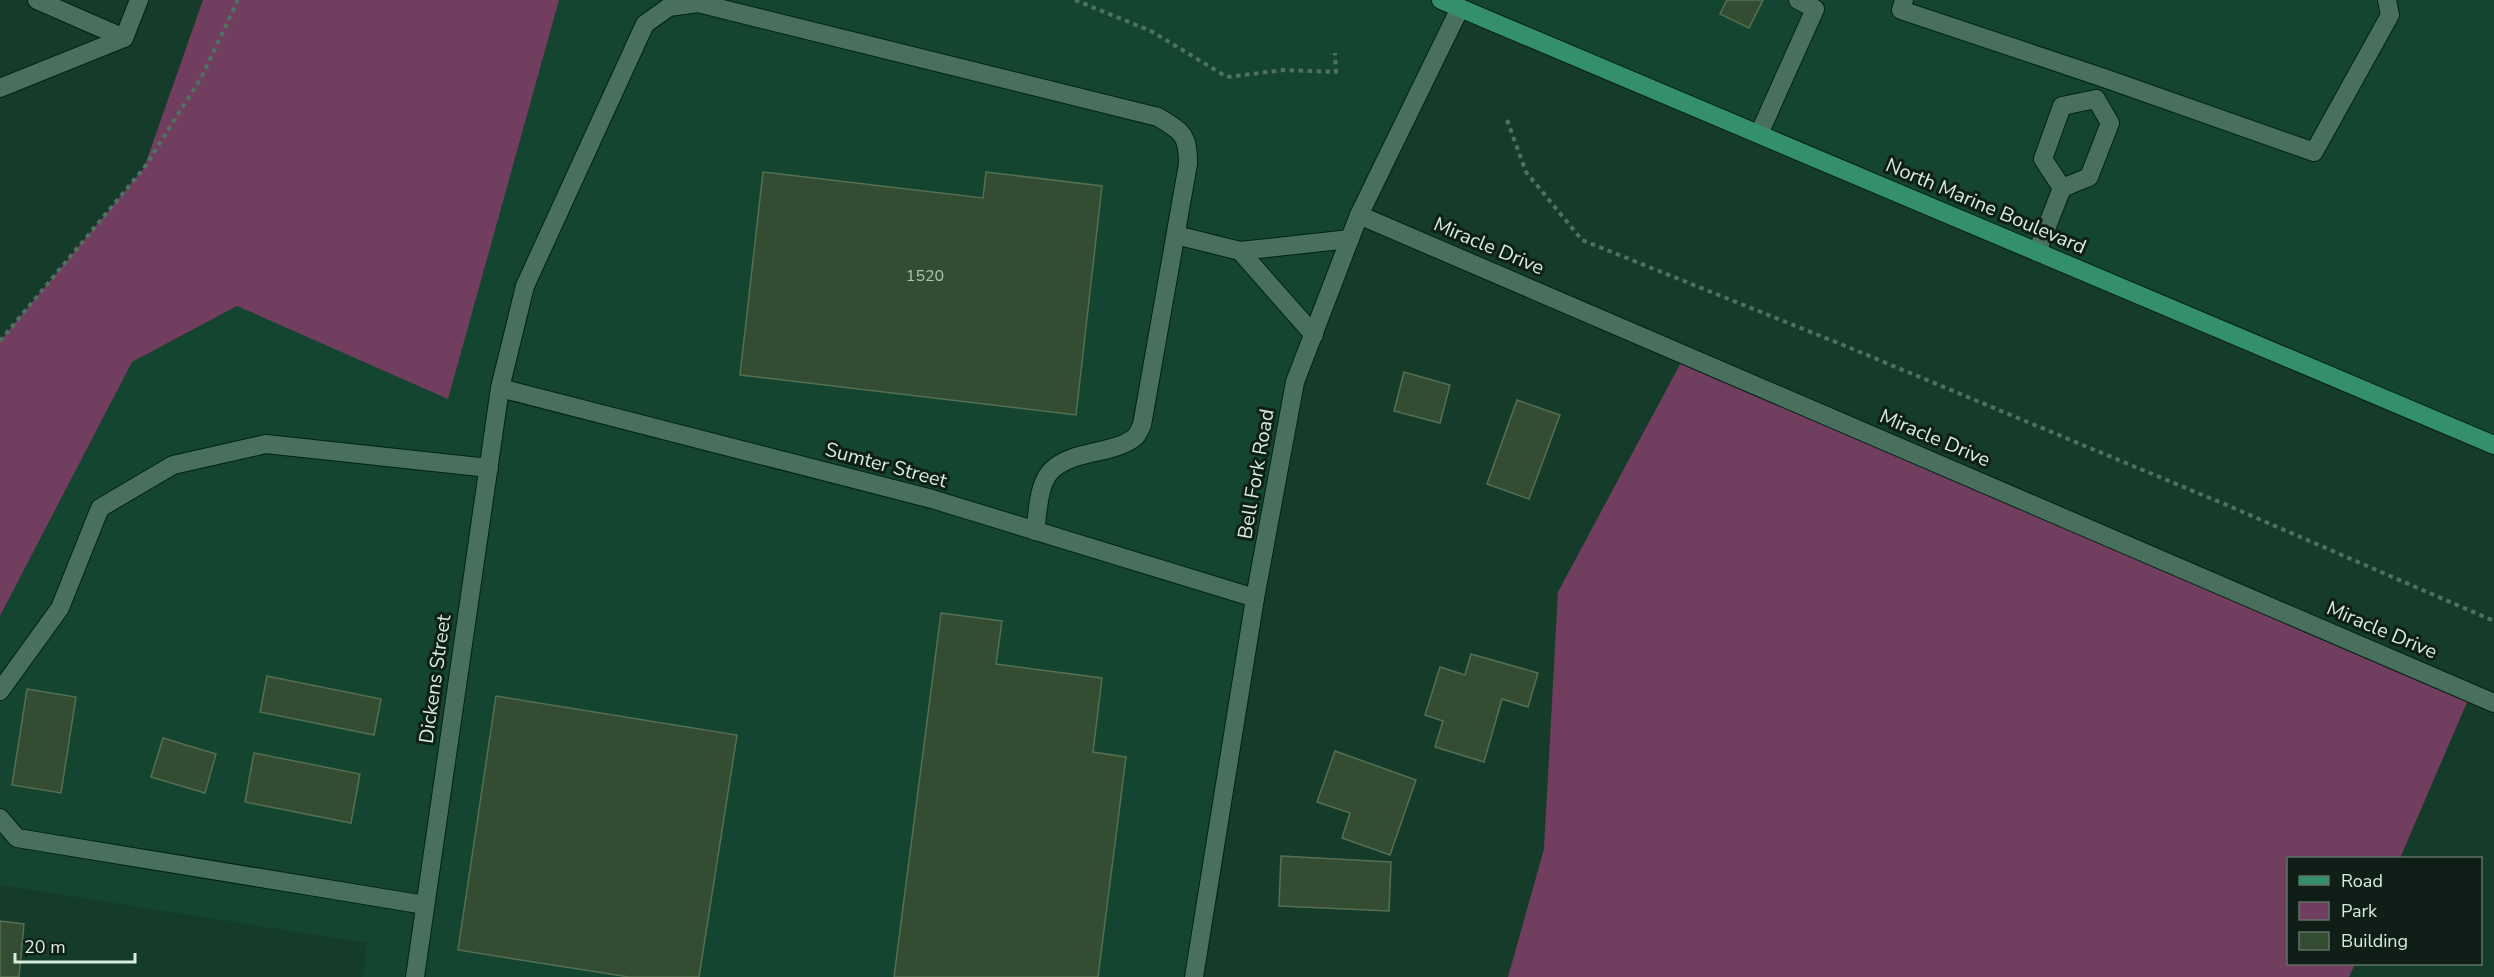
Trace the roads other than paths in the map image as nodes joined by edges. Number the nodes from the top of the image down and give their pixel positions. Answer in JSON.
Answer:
{"nodes":[{"id":1,"x":36,"y":0,"type":"edge"},
{"id":2,"x":139,"y":0,"type":"edge"},
{"id":3,"x":1441,"y":0,"type":"edge"},
{"id":4,"x":1798,"y":0,"type":"edge"},
{"id":5,"x":1904,"y":0,"type":"edge"},
{"id":6,"x":2387,"y":0,"type":"edge"},
{"id":7,"x":1462,"y":4,"type":"edge"},
{"id":8,"x":124,"y":38,"type":"junction"},
{"id":9,"x":2104,"y":78,"type":"junction"},
{"id":10,"x":0,"y":88,"type":"edge"},
{"id":11,"x":2096,"y":99,"type":"junction"},
{"id":12,"x":1759,"y":134,"type":"junction"},
{"id":13,"x":2062,"y":188,"type":"junction"},
{"id":14,"x":1359,"y":215,"type":"junction"},
{"id":15,"x":1176,"y":235,"type":"junction"},
{"id":16,"x":1350,"y":239,"type":"junction"},
{"id":17,"x":1240,"y":251,"type":"junction"},
{"id":18,"x":2037,"y":252,"type":"junction"},
{"id":19,"x":1314,"y":335,"type":"junction"},
{"id":20,"x":501,"y":388,"type":"junction"},
{"id":21,"x":2494,"y":445,"type":"edge"},
{"id":22,"x":489,"y":468,"type":"junction"},
{"id":23,"x":1035,"y":531,"type":"junction"},
{"id":24,"x":1256,"y":598,"type":"junction"},
{"id":25,"x":0,"y":691,"type":"edge"},
{"id":26,"x":2494,"y":703,"type":"edge"},
{"id":27,"x":0,"y":818,"type":"edge"},
{"id":28,"x":425,"y":905,"type":"junction"},
{"id":29,"x":415,"y":977,"type":"edge"},
{"id":30,"x":1194,"y":977,"type":"edge"}],
"edges":[{"from":1,"to":8,"type":"street"},
{"from":2,"to":8,"type":"street"},
{"from":3,"to":7,"type":"main road","name":"North Marine Boulevard"},
{"from":4,"to":12,"type":"street"},
{"from":5,"to":9,"type":"street"},
{"from":6,"to":9,"type":"street"},
{"from":7,"to":12,"type":"main road","name":"North Marine Boulevard"},
{"from":7,"to":14,"type":"street","name":"Bell Fork Road"},
{"from":8,"to":10,"type":"street"},
{"from":9,"to":11,"type":"street"},
{"from":11,"to":13,"type":"street"},
{"from":11,"to":13,"type":"street"},
{"from":12,"to":18,"type":"main road","name":"North Marine Boulevard"},
{"from":13,"to":18,"type":"street"},
{"from":14,"to":16,"type":"street","name":"Bell Fork Road"},
{"from":14,"to":26,"type":"street","name":"Miracle Drive"},
{"from":15,"to":17,"type":"street"},
{"from":15,"to":20,"type":"street","name":"Dickens Street"},
{"from":15,"to":23,"type":"street"},
{"from":16,"to":17,"type":"street"},
{"from":16,"to":19,"type":"street","name":"Bell Fork Road"},
{"from":17,"to":19,"type":"street"},
{"from":18,"to":21,"type":"main road","name":"North Marine Boulevard"},
{"from":19,"to":24,"type":"street","name":"Bell Fork Road"},
{"from":20,"to":22,"type":"street","name":"Dickens Street"},
{"from":20,"to":23,"type":"street","name":"Sumter Street"},
{"from":22,"to":25,"type":"street"},
{"from":22,"to":28,"type":"street","name":"Dickens Street"},
{"from":23,"to":24,"type":"street","name":"Sumter Street"},
{"from":24,"to":30,"type":"street","name":"Bell Fork Road"},
{"from":27,"to":28,"type":"street"},
{"from":28,"to":29,"type":"street","name":"Dickens Street"}]}
